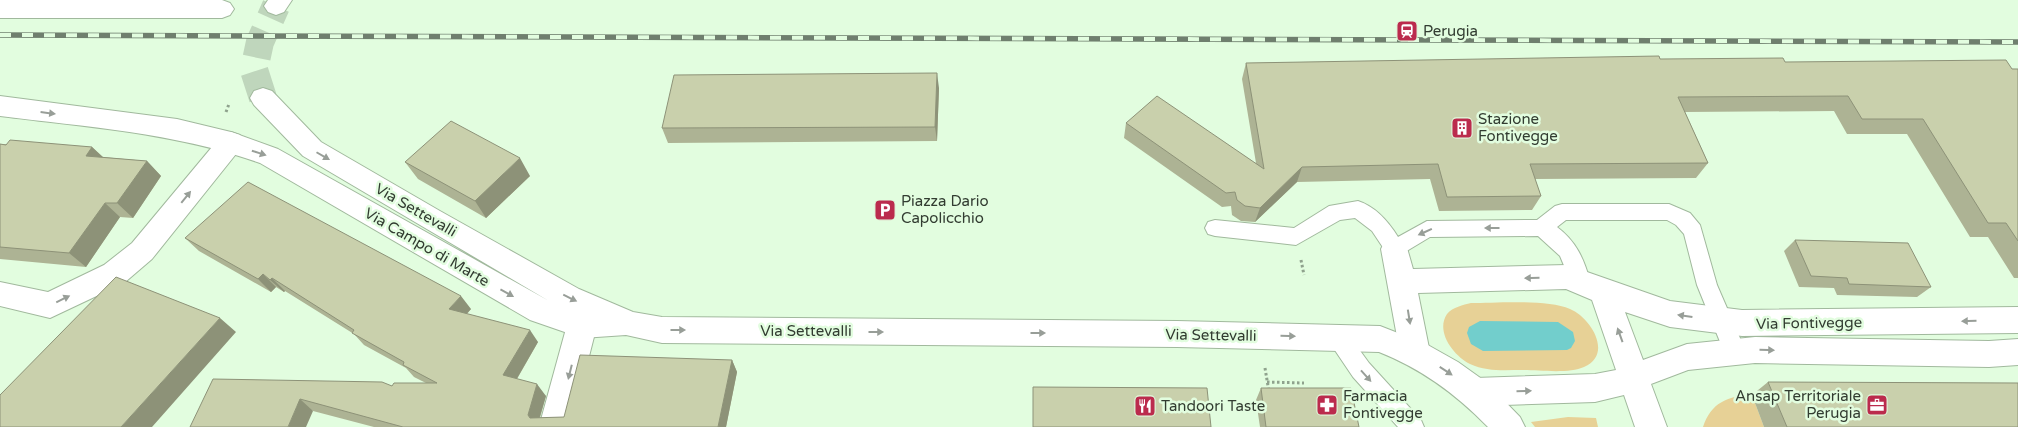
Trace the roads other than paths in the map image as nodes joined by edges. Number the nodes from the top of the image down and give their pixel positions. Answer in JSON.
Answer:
{"nodes":[{"id":1,"x":0,"y":9,"type":"edge"},
{"id":2,"x":222,"y":9,"type":"dead end"},
{"id":3,"x":263,"y":98,"type":"tunnel mouth"},
{"id":4,"x":0,"y":106,"type":"edge"},
{"id":5,"x":231,"y":142,"type":"junction"},
{"id":6,"x":1215,"y":228,"type":"dead end"},
{"id":7,"x":1542,"y":228,"type":"junction"},
{"id":8,"x":1395,"y":249,"type":"junction"},
{"id":9,"x":1403,"y":281,"type":"junction"},
{"id":10,"x":1592,"y":287,"type":"junction"},
{"id":11,"x":0,"y":294,"type":"edge"},
{"id":12,"x":2018,"y":320,"type":"edge"},
{"id":13,"x":1722,"y":321,"type":"junction"},
{"id":14,"x":630,"y":324,"type":"junction"},
{"id":15,"x":582,"y":325,"type":"junction"},
{"id":16,"x":1337,"y":337,"type":"junction"},
{"id":17,"x":1735,"y":352,"type":"junction"},
{"id":18,"x":2018,"y":352,"type":"edge"},
{"id":19,"x":1415,"y":353,"type":"junction"},
{"id":20,"x":1636,"y":378,"type":"junction"},
{"id":21,"x":1475,"y":392,"type":"junction"},
{"id":22,"x":555,"y":427,"type":"edge"},
{"id":23,"x":1413,"y":427,"type":"edge"},
{"id":24,"x":1509,"y":427,"type":"edge"},
{"id":25,"x":1651,"y":427,"type":"edge"}],
"edges":[{"from":1,"to":2,"type":"main road"},
{"from":3,"to":14,"type":"main road","name":"Via Settevalli","one_way":true},
{"from":4,"to":5,"type":"main road","name":"Via Campo di Marte","one_way":true},
{"from":11,"to":5,"type":"main road","one_way":true},
{"from":5,"to":15,"type":"main road","name":"Via Campo di Marte","one_way":true},
{"from":6,"to":8,"type":"lane"},
{"from":7,"to":8,"type":"lane","one_way":true},
{"from":7,"to":10,"type":"lane"},
{"from":7,"to":13,"type":"lane"},
{"from":8,"to":9,"type":"main road"},
{"from":10,"to":9,"type":"main road","name":"Via Fontivegge","one_way":true},
{"from":9,"to":19,"type":"main road","one_way":true},
{"from":13,"to":10,"type":"main road","name":"Via Fontivegge","one_way":true},
{"from":20,"to":10,"type":"main road","one_way":true},
{"from":12,"to":13,"type":"main road","name":"Via Fontivegge","one_way":true},
{"from":13,"to":17,"type":"lane"},
{"from":14,"to":15,"type":"main road","name":"Via Campo di Marte"},
{"from":14,"to":16,"type":"main road","name":"Via Settevalli","one_way":true},
{"from":15,"to":22,"type":"main road","one_way":true},
{"from":16,"to":19,"type":"main road","name":"Via Settevalli"},
{"from":16,"to":23,"type":"lane","one_way":true},
{"from":17,"to":18,"type":"main road","name":"Via Fontivegge","one_way":true},
{"from":17,"to":20,"type":"main road","name":"Via Fontivegge"},
{"from":19,"to":21,"type":"main road","name":"Via Settevalli","one_way":true},
{"from":21,"to":20,"type":"main road","name":"Via Fontivegge","one_way":true},
{"from":20,"to":25,"type":"main road"},
{"from":21,"to":24,"type":"main road","name":"Via Settevalli"}]}
